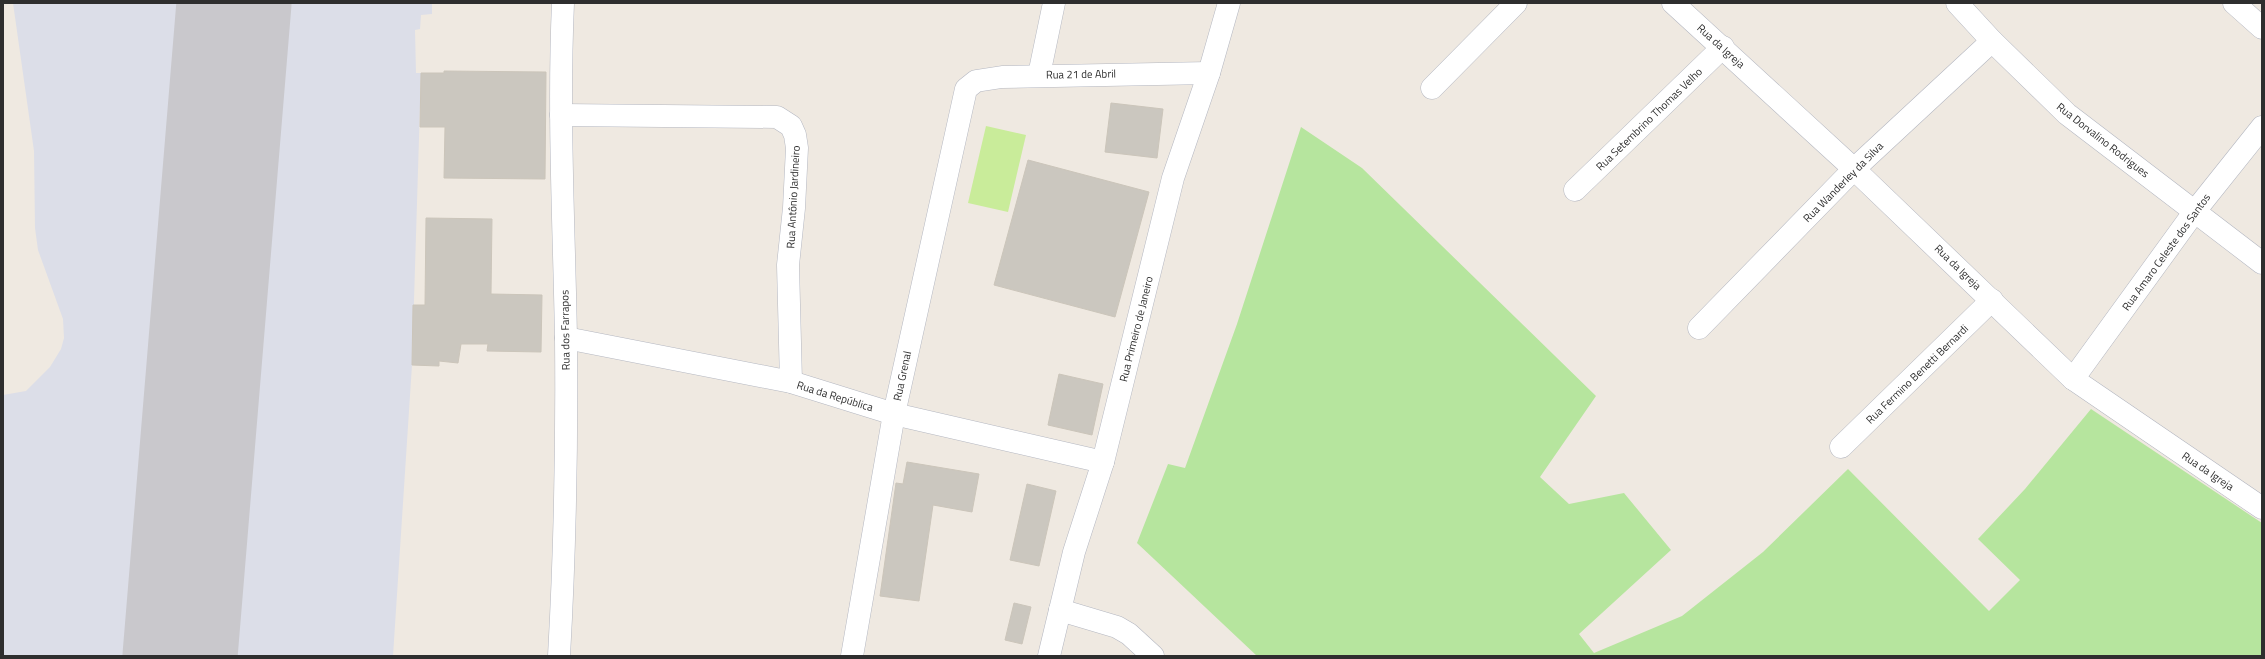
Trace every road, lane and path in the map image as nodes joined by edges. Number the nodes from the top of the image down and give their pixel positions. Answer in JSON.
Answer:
{"nodes":[{"id":1,"x":563,"y":3,"type":"edge"},
{"id":2,"x":1054,"y":3,"type":"edge"},
{"id":3,"x":1228,"y":3,"type":"edge"},
{"id":4,"x":1516,"y":3,"type":"edge"},
{"id":5,"x":1673,"y":3,"type":"edge"},
{"id":6,"x":1957,"y":3,"type":"edge"},
{"id":7,"x":2234,"y":3,"type":"edge"},
{"id":8,"x":2262,"y":28,"type":"edge"},
{"id":9,"x":1992,"y":41,"type":"junction"},
{"id":10,"x":1723,"y":47,"type":"junction"},
{"id":11,"x":1209,"y":73,"type":"junction"},
{"id":12,"x":1039,"y":75,"type":"junction"},
{"id":13,"x":1432,"y":88,"type":"dead end"},
{"id":14,"x":963,"y":99,"type":"joint"},
{"id":15,"x":561,"y":115,"type":"junction"},
{"id":16,"x":2262,"y":127,"type":"edge"},
{"id":17,"x":1854,"y":169,"type":"junction"},
{"id":18,"x":1575,"y":190,"type":"dead end"},
{"id":19,"x":2195,"y":211,"type":"junction"},
{"id":20,"x":2262,"y":263,"type":"edge"},
{"id":21,"x":1992,"y":300,"type":"junction"},
{"id":22,"x":1699,"y":328,"type":"dead end"},
{"id":23,"x":566,"y":338,"type":"junction"},
{"id":24,"x":2073,"y":379,"type":"junction"},
{"id":25,"x":791,"y":382,"type":"junction"},
{"id":26,"x":894,"y":414,"type":"junction"},
{"id":27,"x":1841,"y":447,"type":"dead end"},
{"id":28,"x":1102,"y":462,"type":"junction"},
{"id":29,"x":2262,"y":508,"type":"edge"},
{"id":30,"x":1060,"y":610,"type":"junction"},
{"id":31,"x":559,"y":656,"type":"edge"},
{"id":32,"x":852,"y":656,"type":"edge"},
{"id":33,"x":1049,"y":656,"type":"edge"},
{"id":34,"x":1153,"y":656,"type":"edge"}],
"edges":[{"from":1,"to":15,"type":"street","name":"Rua dos Farrapos"},
{"from":2,"to":12,"type":"street"},
{"from":3,"to":11,"type":"street","name":"Rua Primeiro de Janeiro"},
{"from":4,"to":13,"type":"street"},
{"from":5,"to":10,"type":"street","name":"Rua da Igreja"},
{"from":6,"to":9,"type":"street","name":"Rua Dorvalino Rodrigues"},
{"from":7,"to":8,"type":"street"},
{"from":9,"to":17,"type":"street","name":"Rua Wanderley da Silva"},
{"from":9,"to":19,"type":"street","name":"Rua Dorvalino Rodrigues"},
{"from":10,"to":17,"type":"street","name":"Rua da Igreja"},
{"from":10,"to":18,"type":"street","name":"Rua Setembrino Thomas Velho"},
{"from":11,"to":12,"type":"street","name":"Rua 21 de Abril"},
{"from":11,"to":28,"type":"street","name":"Rua Primeiro de Janeiro"},
{"from":12,"to":14,"type":"street","name":"Rua 21 de Abril"},
{"from":14,"to":26,"type":"street","name":"Rua Grenal"},
{"from":15,"to":23,"type":"street","name":"Rua dos Farrapos"},
{"from":15,"to":25,"type":"street","name":"Rua Antônio Jardineiro"},
{"from":16,"to":19,"type":"street","name":"Rua Amaro Celeste dos Santos"},
{"from":17,"to":21,"type":"street","name":"Rua da Igreja"},
{"from":17,"to":22,"type":"street","name":"Rua Wanderley da Silva"},
{"from":19,"to":20,"type":"street","name":"Rua Dorvalino Rodrigues"},
{"from":19,"to":24,"type":"street","name":"Rua Amaro Celeste dos Santos"},
{"from":21,"to":24,"type":"street","name":"Rua da Igreja"},
{"from":21,"to":27,"type":"street","name":"Rua Fermino Benetti Bernardi"},
{"from":23,"to":25,"type":"street","name":"Rua da República"},
{"from":23,"to":31,"type":"street","name":"Rua dos Farrapos"},
{"from":24,"to":29,"type":"street","name":"Rua da Igreja"},
{"from":25,"to":26,"type":"street","name":"Rua da República"},
{"from":26,"to":28,"type":"street","name":"Rua da República"},
{"from":26,"to":32,"type":"street","name":"Rua Grenal"},
{"from":28,"to":30,"type":"street","name":"Rua Primeiro de Janeiro"},
{"from":30,"to":33,"type":"street","name":"Rua Primeiro de Janeiro"},
{"from":30,"to":34,"type":"street"}]}
